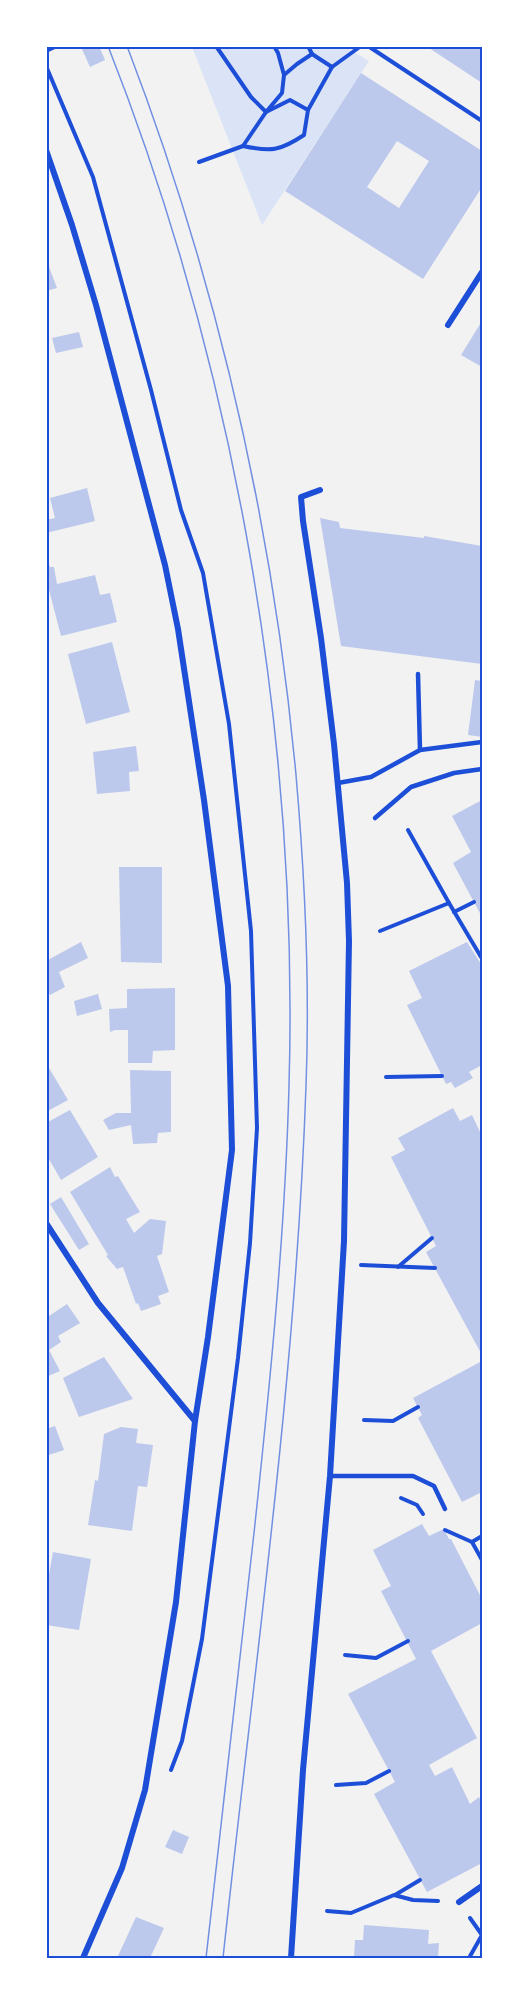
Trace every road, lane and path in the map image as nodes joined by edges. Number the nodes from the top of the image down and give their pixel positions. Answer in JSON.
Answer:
{"nodes":[{"id":1,"x":57,"y":46,"type":"edge"},
{"id":2,"x":216,"y":46,"type":"edge"},
{"id":3,"x":274,"y":46,"type":"edge"},
{"id":4,"x":308,"y":46,"type":"edge"},
{"id":5,"x":361,"y":46,"type":"edge"},
{"id":6,"x":368,"y":46,"type":"edge"},
{"id":7,"x":46,"y":51,"type":"edge"},
{"id":8,"x":312,"y":54,"type":"junction"},
{"id":9,"x":332,"y":67,"type":"junction"},
{"id":10,"x":284,"y":75,"type":"junction"},
{"id":11,"x":308,"y":110,"type":"junction"},
{"id":12,"x":266,"y":112,"type":"junction"},
{"id":13,"x":483,"y":121,"type":"edge"},
{"id":14,"x":243,"y":146,"type":"junction"},
{"id":15,"x":46,"y":150,"type":"edge"},
{"id":16,"x":199,"y":162,"type":"dead end"},
{"id":17,"x":483,"y":272,"type":"edge"},
{"id":18,"x":448,"y":325,"type":"dead end"},
{"id":19,"x":320,"y":490,"type":"dead end"},
{"id":20,"x":418,"y":674,"type":"dead end"},
{"id":21,"x":483,"y":742,"type":"edge"},
{"id":22,"x":420,"y":750,"type":"junction"},
{"id":23,"x":483,"y":769,"type":"edge"},
{"id":24,"x":338,"y":783,"type":"junction"},
{"id":25,"x":375,"y":818,"type":"dead end"},
{"id":26,"x":408,"y":830,"type":"dead end"},
{"id":27,"x":474,"y":902,"type":"dead end"},
{"id":28,"x":449,"y":903,"type":"junction"},
{"id":29,"x":454,"y":912,"type":"junction"},
{"id":30,"x":380,"y":931,"type":"dead end"},
{"id":31,"x":483,"y":956,"type":"edge"},
{"id":32,"x":442,"y":1076,"type":"dead end"},
{"id":33,"x":386,"y":1077,"type":"dead end"},
{"id":34,"x":46,"y":1223,"type":"edge"},
{"id":35,"x":432,"y":1238,"type":"dead end"},
{"id":36,"x":342,"y":1264,"type":"junction"},
{"id":37,"x":398,"y":1267,"type":"junction"},
{"id":38,"x":435,"y":1268,"type":"dead end"},
{"id":39,"x":418,"y":1407,"type":"dead end"},
{"id":40,"x":364,"y":1420,"type":"dead end"},
{"id":41,"x":195,"y":1421,"type":"junction"},
{"id":42,"x":330,"y":1476,"type":"junction"},
{"id":43,"x":396,"y":1498,"type":"dead end"},
{"id":44,"x":445,"y":1509,"type":"dead end"},
{"id":45,"x":427,"y":1521,"type":"dead end"},
{"id":46,"x":444,"y":1529,"type":"dead end"},
{"id":47,"x":483,"y":1536,"type":"edge"},
{"id":48,"x":472,"y":1542,"type":"junction"},
{"id":49,"x":483,"y":1560,"type":"edge"},
{"id":50,"x":408,"y":1641,"type":"dead end"},
{"id":51,"x":345,"y":1655,"type":"dead end"},
{"id":52,"x":389,"y":1771,"type":"dead end"},
{"id":53,"x":336,"y":1785,"type":"dead end"},
{"id":54,"x":420,"y":1880,"type":"dead end"},
{"id":55,"x":483,"y":1886,"type":"edge"},
{"id":56,"x":394,"y":1895,"type":"junction"},
{"id":57,"x":459,"y":1902,"type":"junction"},
{"id":58,"x":327,"y":1911,"type":"dead end"},
{"id":59,"x":482,"y":1934,"type":"edge"},
{"id":60,"x":83,"y":1959,"type":"edge"},
{"id":61,"x":291,"y":1959,"type":"edge"},
{"id":62,"x":469,"y":1959,"type":"edge"}],
"edges":[{"from":1,"to":7,"type":"path"},
{"from":2,"to":12,"type":"path"},
{"from":3,"to":10,"type":"path"},
{"from":4,"to":8,"type":"path"},
{"from":5,"to":9,"type":"path"},
{"from":6,"to":13,"type":"path"},
{"from":8,"to":9,"type":"path"},
{"from":8,"to":10,"type":"path"},
{"from":9,"to":11,"type":"path"},
{"from":10,"to":12,"type":"path"},
{"from":11,"to":12,"type":"path"},
{"from":11,"to":14,"type":"path"},
{"from":12,"to":14,"type":"path"},
{"from":14,"to":16,"type":"path"},
{"from":15,"to":41,"type":"street"},
{"from":17,"to":18,"type":"street"},
{"from":19,"to":24,"type":"street"},
{"from":20,"to":22,"type":"lane"},
{"from":21,"to":22,"type":"lane"},
{"from":22,"to":24,"type":"lane"},
{"from":23,"to":25,"type":"lane"},
{"from":24,"to":36,"type":"street"},
{"from":26,"to":28,"type":"path"},
{"from":27,"to":29,"type":"path"},
{"from":28,"to":29,"type":"path"},
{"from":28,"to":30,"type":"path"},
{"from":29,"to":31,"type":"path"},
{"from":32,"to":33,"type":"path"},
{"from":34,"to":41,"type":"street"},
{"from":35,"to":37,"type":"path"},
{"from":36,"to":37,"type":"path"},
{"from":36,"to":42,"type":"street"},
{"from":37,"to":38,"type":"path"},
{"from":39,"to":40,"type":"path"},
{"from":41,"to":60,"type":"street"},
{"from":42,"to":44,"type":"lane"},
{"from":42,"to":61,"type":"street"},
{"from":43,"to":45,"type":"path"},
{"from":46,"to":48,"type":"path"},
{"from":47,"to":48,"type":"path"},
{"from":48,"to":49,"type":"path"},
{"from":50,"to":51,"type":"path"},
{"from":52,"to":53,"type":"path"},
{"from":54,"to":56,"type":"path"},
{"from":55,"to":57,"type":"street"},
{"from":56,"to":57,"type":"path"},
{"from":56,"to":58,"type":"path"},
{"from":57,"to":59,"type":"path"},
{"from":59,"to":62,"type":"path"}]}
